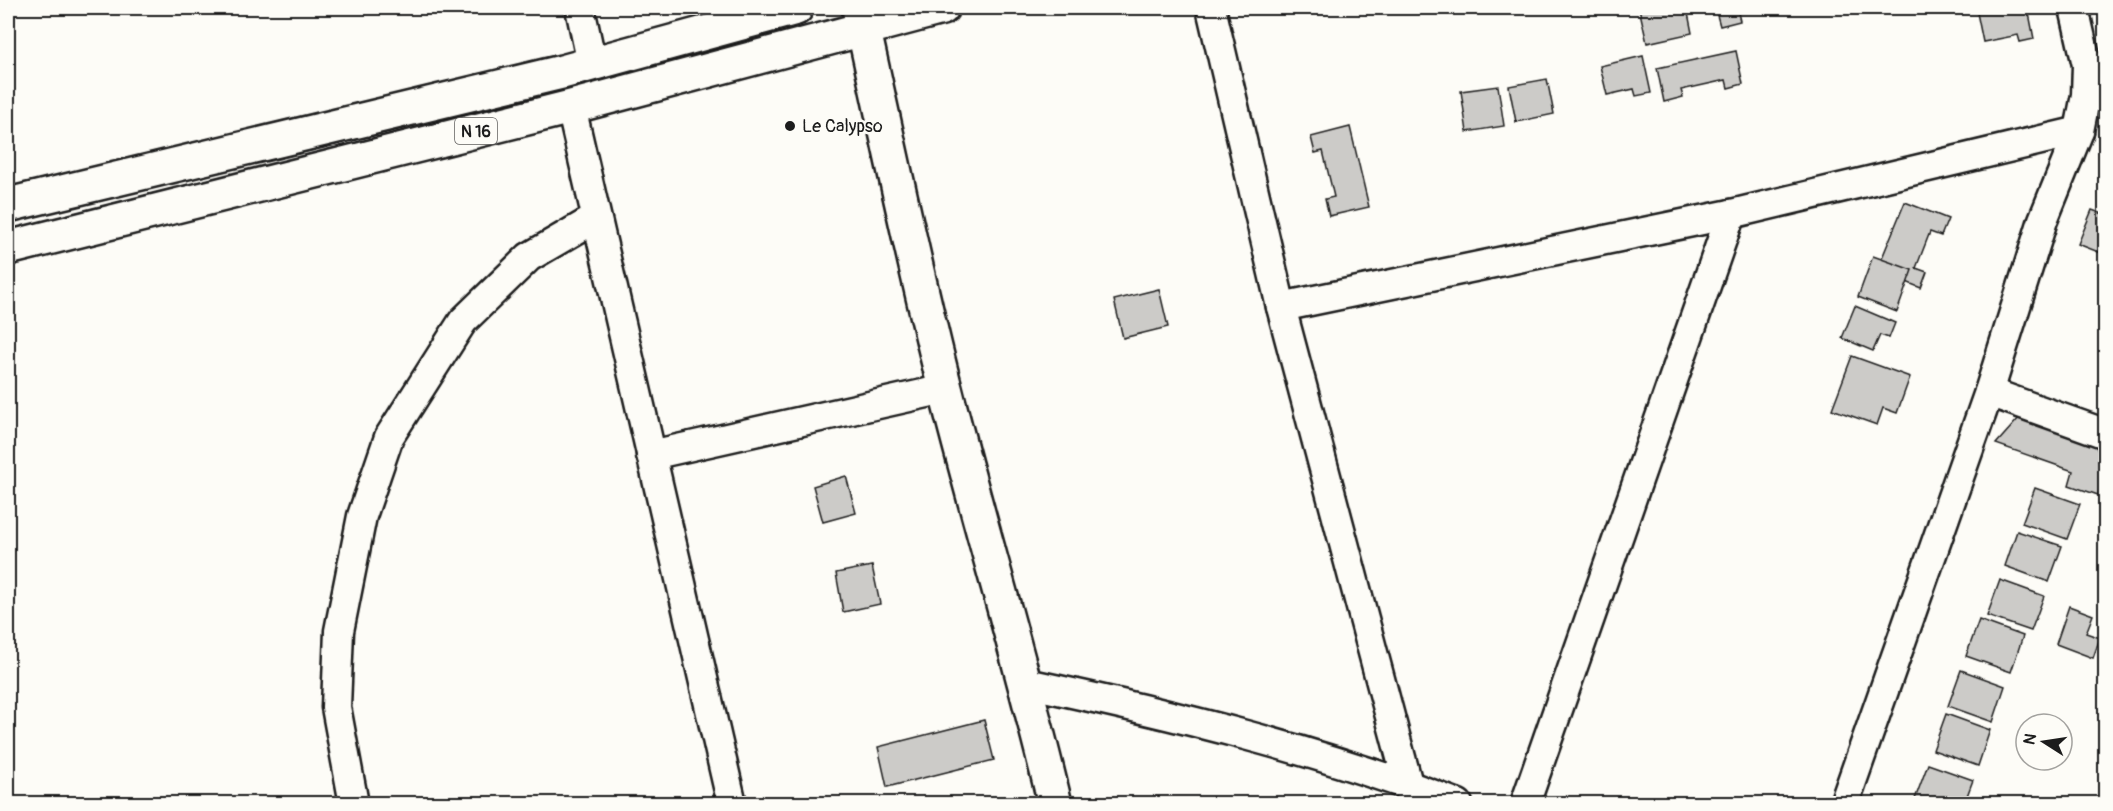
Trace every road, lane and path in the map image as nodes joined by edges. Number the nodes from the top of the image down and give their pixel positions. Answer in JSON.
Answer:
{"nodes":[{"id":1,"x":580,"y":8,"type":"edge"},
{"id":2,"x":796,"y":8,"type":"edge"},
{"id":3,"x":942,"y":8,"type":"edge"},
{"id":4,"x":1210,"y":8,"type":"edge"},
{"id":5,"x":2074,"y":8,"type":"edge"},
{"id":6,"x":862,"y":17,"type":"edge"},
{"id":7,"x":592,"y":64,"type":"junction"},
{"id":8,"x":571,"y":107,"type":"junction"},
{"id":9,"x":2079,"y":131,"type":"junction"},
{"id":10,"x":185,"y":163,"type":"junction"},
{"id":11,"x":195,"y":201,"type":"junction"},
{"id":12,"x":8,"y":205,"type":"edge"},
{"id":13,"x":1731,"y":214,"type":"junction"},
{"id":14,"x":596,"y":218,"type":"junction"},
{"id":15,"x":8,"y":248,"type":"edge"},
{"id":16,"x":1281,"y":307,"type":"junction"},
{"id":17,"x":945,"y":389,"type":"junction"},
{"id":18,"x":1989,"y":392,"type":"junction"},
{"id":19,"x":2106,"y":434,"type":"edge"},
{"id":20,"x":651,"y":455,"type":"junction"},
{"id":21,"x":1026,"y":683,"type":"junction"},
{"id":22,"x":1408,"y":784,"type":"junction"},
{"id":23,"x":354,"y":804,"type":"edge"},
{"id":24,"x":732,"y":804,"type":"edge"},
{"id":25,"x":1055,"y":804,"type":"edge"},
{"id":26,"x":1458,"y":804,"type":"edge"},
{"id":27,"x":1525,"y":804,"type":"edge"},
{"id":28,"x":1844,"y":804,"type":"edge"}],
"edges":[{"from":1,"to":7,"type":"street"},
{"from":2,"to":7,"type":"main road","number":"N 16"},
{"from":3,"to":6,"type":"main road","number":"N 16"},
{"from":4,"to":16,"type":"street"},
{"from":5,"to":9,"type":"street"},
{"from":6,"to":8,"type":"main road","number":"N 16"},
{"from":6,"to":17,"type":"main road"},
{"from":7,"to":10,"type":"main road","number":"N 16"},
{"from":8,"to":11,"type":"main road","number":"N 16"},
{"from":8,"to":14,"type":"street"},
{"from":9,"to":13,"type":"street"},
{"from":9,"to":18,"type":"street"},
{"from":10,"to":11,"type":"main road"},
{"from":10,"to":12,"type":"main road","number":"N 16"},
{"from":11,"to":15,"type":"main road","number":"N 16"},
{"from":13,"to":16,"type":"street"},
{"from":13,"to":27,"type":"street"},
{"from":14,"to":20,"type":"street"},
{"from":14,"to":23,"type":"street"},
{"from":16,"to":22,"type":"street"},
{"from":17,"to":20,"type":"street"},
{"from":17,"to":21,"type":"main road"},
{"from":18,"to":19,"type":"street"},
{"from":18,"to":28,"type":"street"},
{"from":20,"to":24,"type":"street"},
{"from":21,"to":22,"type":"street"},
{"from":21,"to":25,"type":"main road"},
{"from":22,"to":26,"type":"street"}]}
